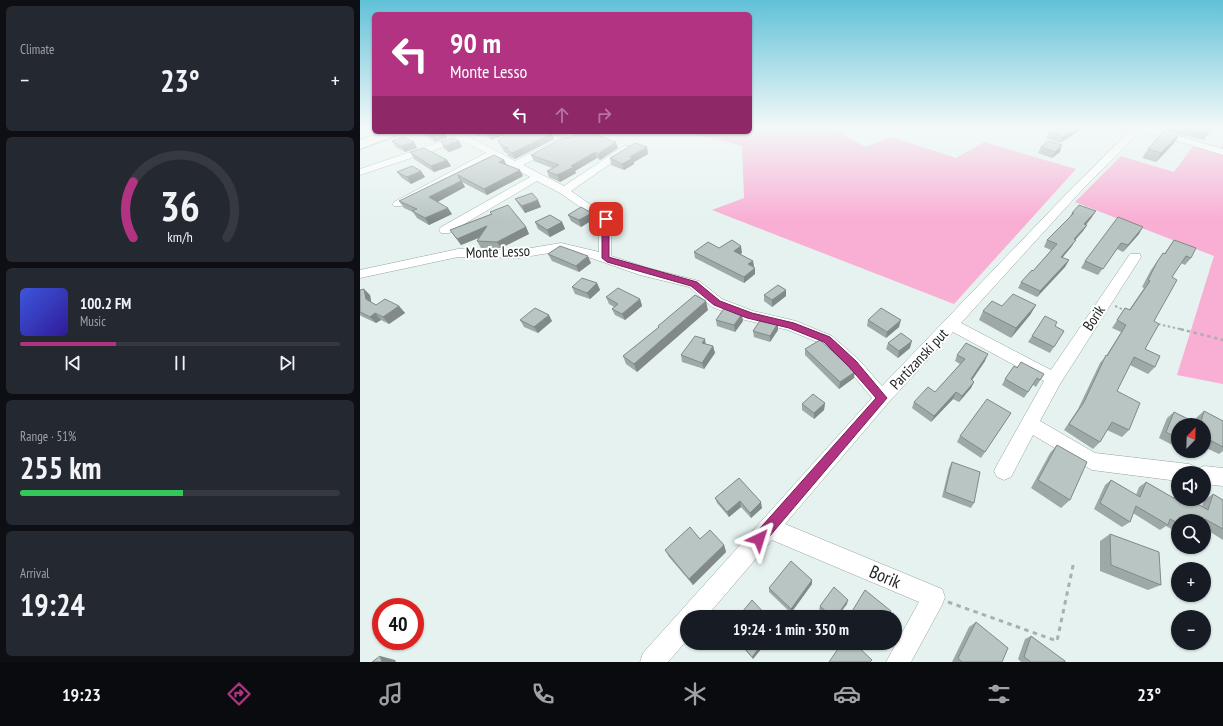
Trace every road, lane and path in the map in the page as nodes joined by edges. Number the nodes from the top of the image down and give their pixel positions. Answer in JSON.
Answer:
{"nodes":[{"id":1,"x":397,"y":158,"type":"edge"},
{"id":2,"x":478,"y":158,"type":"edge"},
{"id":3,"x":502,"y":158,"type":"edge"},
{"id":4,"x":529,"y":158,"type":"edge"},
{"id":5,"x":613,"y":158,"type":"edge"},
{"id":6,"x":1108,"y":158,"type":"edge"},
{"id":7,"x":515,"y":165,"type":"junction"},
{"id":8,"x":360,"y":172,"type":"edge"},
{"id":9,"x":537,"y":177,"type":"junction"},
{"id":10,"x":564,"y":191,"type":"junction"},
{"id":11,"x":398,"y":204,"type":"edge"},
{"id":12,"x":445,"y":230,"type":"dead end"},
{"id":13,"x":1135,"y":256,"type":"dead end"},
{"id":14,"x":606,"y":258,"type":"junction"},
{"id":15,"x":360,"y":274,"type":"edge"},
{"id":16,"x":1105,"y":302,"type":"junction"},
{"id":17,"x":1126,"y":311,"type":"edge"},
{"id":18,"x":1155,"y":323,"type":"edge"},
{"id":19,"x":951,"y":324,"type":"junction"},
{"id":20,"x":1223,"y":340,"type":"edge"},
{"id":21,"x":1054,"y":379,"type":"junction"},
{"id":22,"x":882,"y":398,"type":"junction"},
{"id":23,"x":1030,"y":424,"type":"junction"},
{"id":24,"x":1004,"y":471,"type":"dead end"},
{"id":25,"x":1171,"y":471,"type":"edge"},
{"id":26,"x":1211,"y":476,"type":"edge"},
{"id":27,"x":1223,"y":477,"type":"edge"},
{"id":28,"x":769,"y":528,"type":"junction"},
{"id":29,"x":1074,"y":561,"type":"dead end"},
{"id":30,"x":934,"y":597,"type":"junction"},
{"id":31,"x":697,"y":610,"type":"edge"},
{"id":32,"x":680,"y":630,"type":"edge"},
{"id":33,"x":652,"y":662,"type":"edge"},
{"id":34,"x":898,"y":662,"type":"edge"}],
"edges":[{"from":1,"to":8,"type":"street"},
{"from":2,"to":11,"type":"street"},
{"from":3,"to":7,"type":"street"},
{"from":4,"to":7,"type":"street"},
{"from":5,"to":10,"type":"street"},
{"from":6,"to":19,"type":"street","name":"Partizanski put"},
{"from":7,"to":9,"type":"street"},
{"from":9,"to":10,"type":"street"},
{"from":9,"to":12,"type":"street"},
{"from":10,"to":14,"type":"street"},
{"from":13,"to":16,"type":"street","name":"Borik"},
{"from":14,"to":15,"type":"street","name":"Monte Lesso"},
{"from":14,"to":22,"type":"street","name":"Monte Lesso"},
{"from":16,"to":17,"type":"path"},
{"from":16,"to":21,"type":"street","name":"Borik"},
{"from":18,"to":20,"type":"path"},
{"from":19,"to":21,"type":"street"},
{"from":19,"to":22,"type":"street","name":"Partizanski put"},
{"from":21,"to":23,"type":"street","name":"Borik"},
{"from":22,"to":28,"type":"street","name":"Partizanski put"},
{"from":23,"to":24,"type":"street","name":"Borik"},
{"from":23,"to":25,"type":"street"},
{"from":26,"to":27,"type":"street"},
{"from":28,"to":30,"type":"street","name":"Borik"},
{"from":28,"to":31,"type":"street","name":"Partizanski put"},
{"from":29,"to":30,"type":"path"},
{"from":30,"to":34,"type":"street"},
{"from":32,"to":33,"type":"street"}]}
